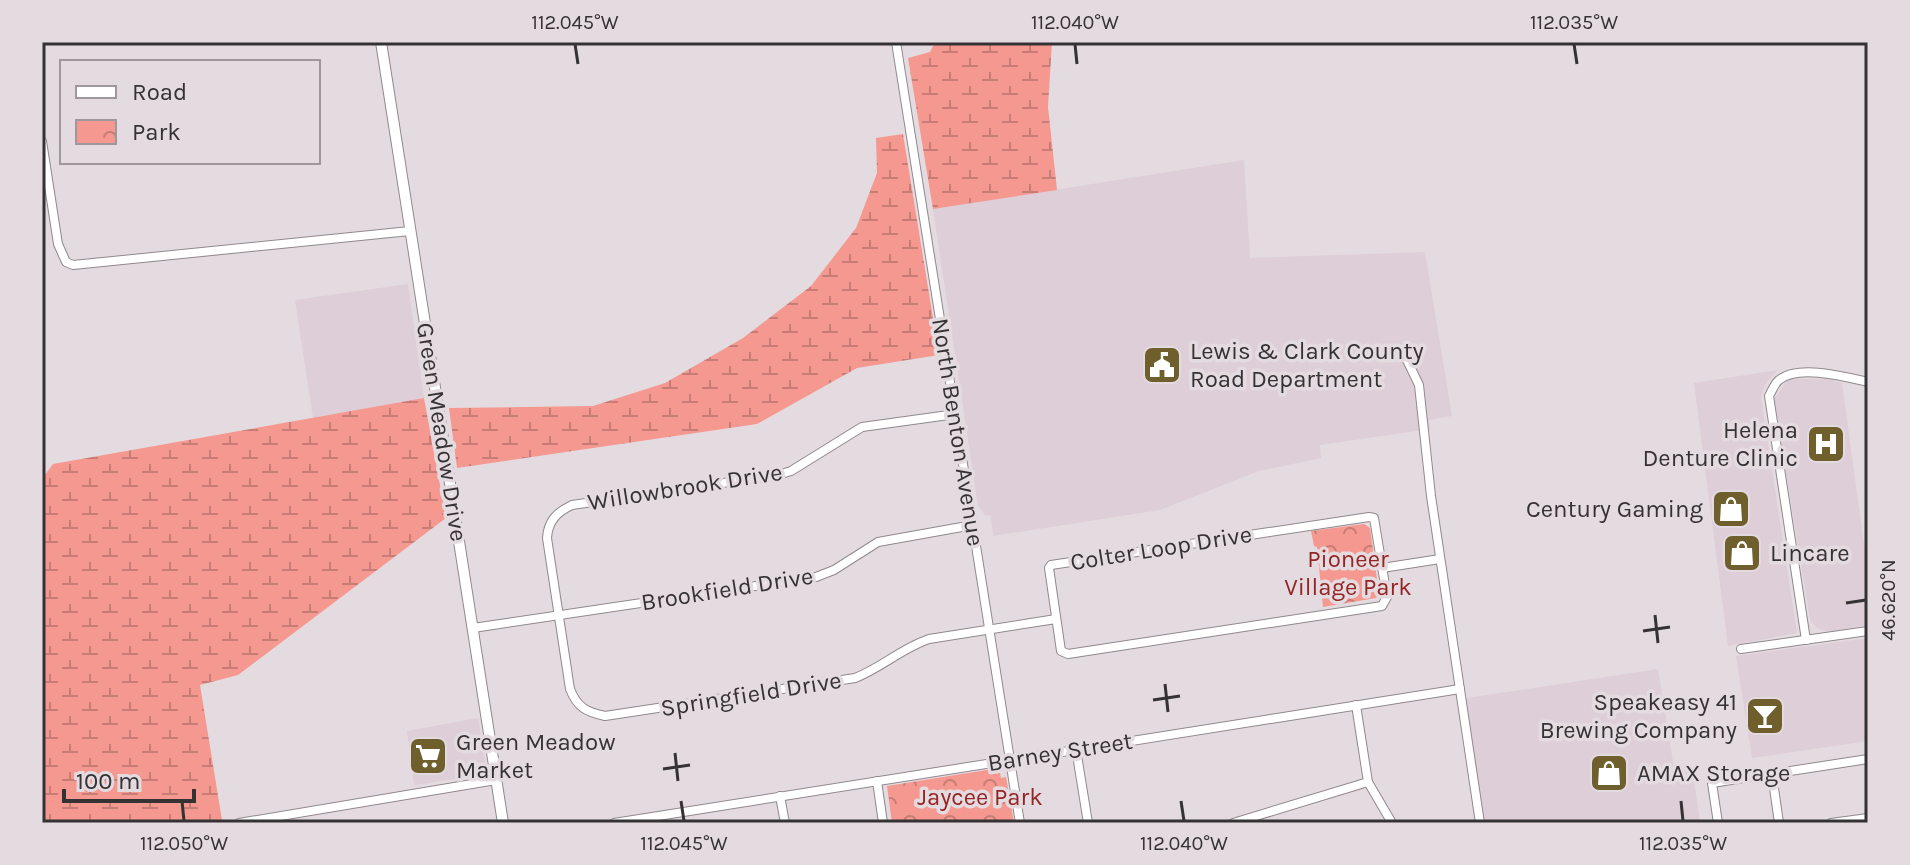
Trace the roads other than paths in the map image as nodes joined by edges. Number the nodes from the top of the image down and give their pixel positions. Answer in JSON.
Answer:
{"nodes":[{"id":1,"x":381,"y":42,"type":"edge"},
{"id":2,"x":896,"y":42,"type":"edge"},
{"id":3,"x":42,"y":141,"type":"edge"},
{"id":4,"x":410,"y":231,"type":"junction"},
{"id":5,"x":1395,"y":351,"type":"dead end"},
{"id":6,"x":1868,"y":382,"type":"edge"},
{"id":7,"x":956,"y":414,"type":"junction"},
{"id":8,"x":973,"y":525,"type":"junction"},
{"id":9,"x":1440,"y":559,"type":"junction"},
{"id":10,"x":1382,"y":568,"type":"junction"},
{"id":11,"x":559,"y":615,"type":"junction"},
{"id":12,"x":1056,"y":619,"type":"junction"},
{"id":13,"x":473,"y":628,"type":"junction"},
{"id":14,"x":1868,"y":631,"type":"edge"},
{"id":15,"x":989,"y":632,"type":"junction"},
{"id":16,"x":1806,"y":640,"type":"junction"},
{"id":17,"x":1741,"y":649,"type":"dead end"},
{"id":18,"x":1460,"y":689,"type":"junction"},
{"id":19,"x":1356,"y":705,"type":"junction"},
{"id":20,"x":1076,"y":749,"type":"junction"},
{"id":21,"x":1868,"y":759,"type":"edge"},
{"id":22,"x":1010,"y":760,"type":"junction"},
{"id":23,"x":1772,"y":774,"type":"junction"},
{"id":24,"x":496,"y":780,"type":"junction"},
{"id":25,"x":877,"y":781,"type":"junction"},
{"id":26,"x":1368,"y":782,"type":"junction"},
{"id":27,"x":780,"y":796,"type":"junction"},
{"id":28,"x":681,"y":811,"type":"junction"},
{"id":29,"x":1868,"y":818,"type":"edge"},
{"id":30,"x":1854,"y":822,"type":"edge"},
{"id":31,"x":242,"y":823,"type":"edge"},
{"id":32,"x":503,"y":823,"type":"edge"},
{"id":33,"x":614,"y":823,"type":"edge"},
{"id":34,"x":683,"y":823,"type":"edge"},
{"id":35,"x":785,"y":823,"type":"edge"},
{"id":36,"x":883,"y":823,"type":"edge"},
{"id":37,"x":1020,"y":823,"type":"edge"},
{"id":38,"x":1088,"y":823,"type":"edge"},
{"id":39,"x":1233,"y":823,"type":"edge"},
{"id":40,"x":1392,"y":823,"type":"edge"},
{"id":41,"x":1480,"y":823,"type":"edge"},
{"id":42,"x":1718,"y":823,"type":"edge"},
{"id":43,"x":1779,"y":823,"type":"edge"},
{"id":44,"x":1831,"y":823,"type":"edge"}],
"edges":[{"from":1,"to":4,"type":"main road","name":"Green Meadow Drive"},
{"from":2,"to":7,"type":"street","name":"North Benton Avenue"},
{"from":3,"to":4,"type":"street"},
{"from":4,"to":13,"type":"main road","name":"Green Meadow Drive"},
{"from":5,"to":9,"type":"street"},
{"from":6,"to":16,"type":"street"},
{"from":7,"to":8,"type":"street","name":"North Benton Avenue"},
{"from":7,"to":11,"type":"street","name":"Willowbrook Drive"},
{"from":8,"to":11,"type":"street","name":"Brookfield Drive"},
{"from":8,"to":15,"type":"street","name":"North Benton Avenue"},
{"from":9,"to":10,"type":"street"},
{"from":9,"to":18,"type":"street"},
{"from":10,"to":12,"type":"street","name":"Colter Loop Drive"},
{"from":10,"to":12,"type":"street","name":"Colter Loop Drive"},
{"from":11,"to":13,"type":"street","name":"Brookfield Drive"},
{"from":11,"to":15,"type":"street","name":"Springfield Drive"},
{"from":12,"to":15,"type":"street","name":"Springfield Drive"},
{"from":13,"to":24,"type":"main road","name":"Green Meadow Drive"},
{"from":14,"to":16,"type":"street"},
{"from":15,"to":22,"type":"street","name":"North Benton Avenue"},
{"from":16,"to":17,"type":"street"},
{"from":18,"to":19,"type":"street","name":"Barney Street"},
{"from":18,"to":41,"type":"street"},
{"from":19,"to":20,"type":"street","name":"Barney Street"},
{"from":19,"to":26,"type":"street"},
{"from":20,"to":22,"type":"street","name":"Barney Street"},
{"from":20,"to":38,"type":"street"},
{"from":21,"to":23,"type":"street"},
{"from":22,"to":25,"type":"street","name":"Barney Street"},
{"from":22,"to":37,"type":"street","name":"North Benton Avenue"},
{"from":23,"to":42,"type":"street"},
{"from":23,"to":43,"type":"street"},
{"from":24,"to":31,"type":"street"},
{"from":24,"to":32,"type":"main road","name":"Green Meadow Drive"},
{"from":25,"to":27,"type":"street","name":"Barney Street"},
{"from":25,"to":36,"type":"street"},
{"from":26,"to":39,"type":"street"},
{"from":26,"to":40,"type":"street"},
{"from":27,"to":28,"type":"street","name":"Barney Street"},
{"from":27,"to":35,"type":"street"},
{"from":28,"to":33,"type":"street","name":"Barney Street"},
{"from":28,"to":34,"type":"street"},
{"from":29,"to":30,"type":"street"},
{"from":30,"to":44,"type":"street"}]}
